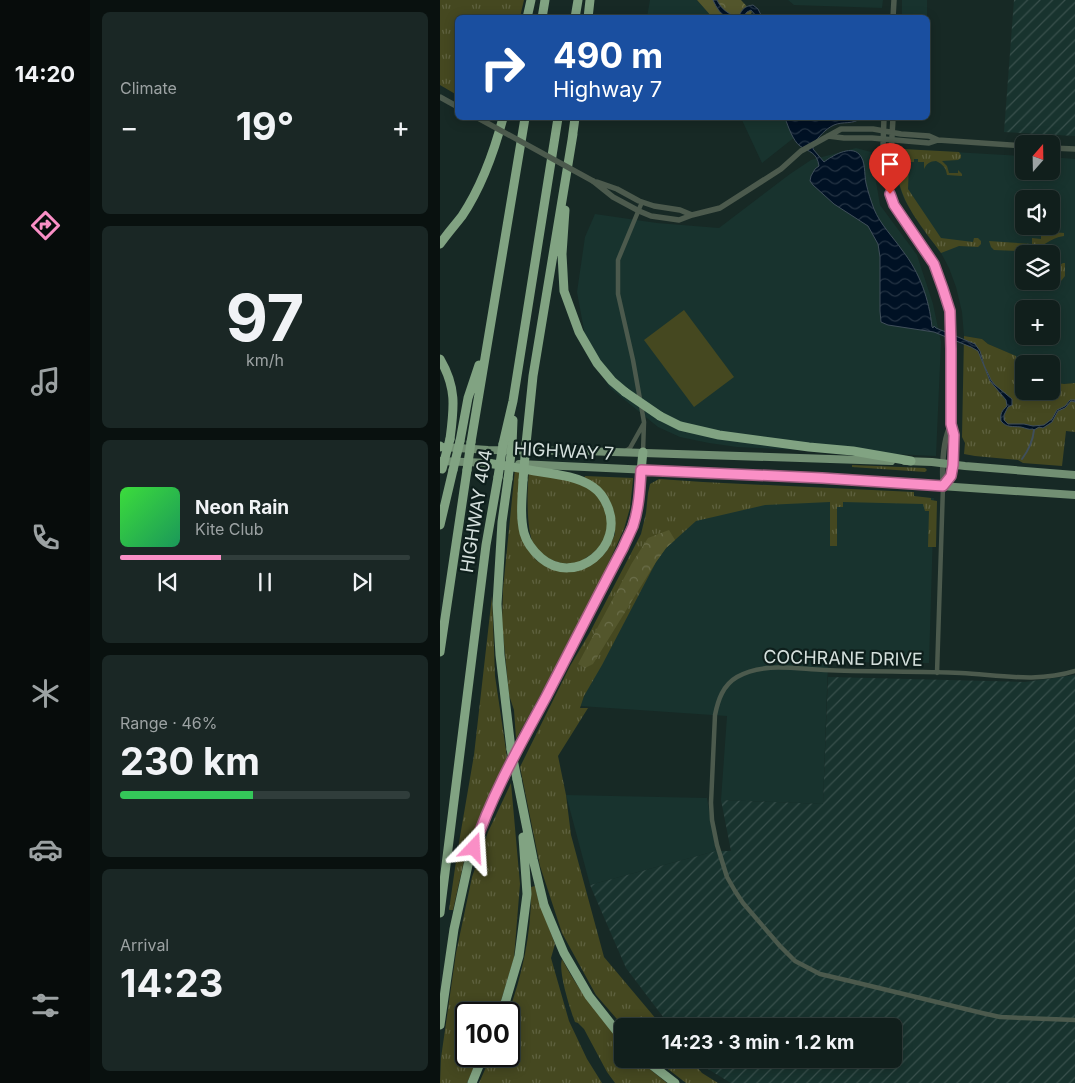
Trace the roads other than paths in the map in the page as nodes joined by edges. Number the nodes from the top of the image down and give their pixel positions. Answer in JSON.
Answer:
{"nodes":[{"id":1,"x":531,"y":0,"type":"edge"},
{"id":2,"x":545,"y":0,"type":"edge"},
{"id":3,"x":578,"y":0,"type":"edge"},
{"id":4,"x":590,"y":0,"type":"edge"},
{"id":5,"x":894,"y":0,"type":"edge"},
{"id":6,"x":528,"y":15,"type":"edge"},
{"id":7,"x":542,"y":15,"type":"edge"},
{"id":8,"x":576,"y":15,"type":"edge"},
{"id":9,"x":588,"y":15,"type":"edge"},
{"id":10,"x":893,"y":15,"type":"edge"},
{"id":11,"x":440,"y":97,"type":"edge"},
{"id":12,"x":455,"y":105,"type":"edge"},
{"id":13,"x":481,"y":120,"type":"edge"},
{"id":14,"x":502,"y":120,"type":"edge"},
{"id":15,"x":525,"y":120,"type":"edge"},
{"id":16,"x":558,"y":120,"type":"edge"},
{"id":17,"x":575,"y":120,"type":"edge"},
{"id":18,"x":884,"y":120,"type":"edge"},
{"id":19,"x":893,"y":120,"type":"edge"},
{"id":20,"x":883,"y":131,"type":"junction"},
{"id":21,"x":892,"y":132,"type":"junction"},
{"id":22,"x":573,"y":134,"type":"junction"},
{"id":23,"x":828,"y":136,"type":"junction"},
{"id":24,"x":883,"y":139,"type":"junction"},
{"id":25,"x":892,"y":140,"type":"junction"},
{"id":26,"x":938,"y":140,"type":"junction"},
{"id":27,"x":1015,"y":145,"type":"edge"},
{"id":28,"x":1060,"y":148,"type":"edge"},
{"id":29,"x":1075,"y":149,"type":"edge"},
{"id":30,"x":593,"y":180,"type":"junction"},
{"id":31,"x":886,"y":182,"type":"junction"},
{"id":32,"x":642,"y":202,"type":"junction"},
{"id":33,"x":639,"y":211,"type":"junction"},
{"id":34,"x":692,"y":215,"type":"junction"},
{"id":35,"x":440,"y":244,"type":"edge"},
{"id":36,"x":488,"y":336,"type":"junction"},
{"id":37,"x":440,"y":360,"type":"edge"},
{"id":38,"x":644,"y":422,"type":"junction"},
{"id":39,"x":951,"y":424,"type":"junction"},
{"id":40,"x":507,"y":444,"type":"junction"},
{"id":41,"x":440,"y":447,"type":"edge"},
{"id":42,"x":624,"y":452,"type":"junction"},
{"id":43,"x":643,"y":452,"type":"junction"},
{"id":44,"x":486,"y":462,"type":"junction"},
{"id":45,"x":911,"y":462,"type":"junction"},
{"id":46,"x":943,"y":463,"type":"junction"},
{"id":47,"x":953,"y":465,"type":"junction"},
{"id":48,"x":441,"y":468,"type":"edge"},
{"id":49,"x":641,"y":470,"type":"junction"},
{"id":50,"x":1075,"y":475,"type":"edge"},
{"id":51,"x":943,"y":486,"type":"junction"},
{"id":52,"x":1075,"y":495,"type":"edge"},
{"id":53,"x":440,"y":525,"type":"edge"},
{"id":54,"x":440,"y":652,"type":"edge"},
{"id":55,"x":1075,"y":671,"type":"edge"},
{"id":56,"x":937,"y":673,"type":"junction"},
{"id":57,"x":517,"y":779,"type":"junction"},
{"id":58,"x":440,"y":912,"type":"edge"},
{"id":59,"x":505,"y":1002,"type":"edge"},
{"id":60,"x":1075,"y":1020,"type":"edge"},
{"id":61,"x":440,"y":1025,"type":"edge"},
{"id":62,"x":614,"y":1028,"type":"edge"},
{"id":63,"x":479,"y":1067,"type":"edge"},
{"id":64,"x":656,"y":1068,"type":"edge"},
{"id":65,"x":472,"y":1083,"type":"edge"},
{"id":66,"x":675,"y":1083,"type":"edge"}],
"edges":[{"from":1,"to":6,"type":"highway"},
{"from":2,"to":7,"type":"highway"},
{"from":3,"to":8,"type":"highway"},
{"from":4,"to":9,"type":"highway"},
{"from":5,"to":10,"type":"street"},
{"from":11,"to":12,"type":"street"},
{"from":13,"to":30,"type":"street","bridge":true},
{"from":14,"to":35,"type":"highway"},
{"from":15,"to":36,"type":"highway","name":"HIGHWAY 404"},
{"from":16,"to":40,"type":"highway"},
{"from":17,"to":22,"type":"highway"},
{"from":18,"to":20,"type":"street"},
{"from":19,"to":21,"type":"street"},
{"from":20,"to":21,"type":"street"},
{"from":20,"to":23,"type":"street"},
{"from":20,"to":24,"type":"street"},
{"from":21,"to":25,"type":"street"},
{"from":21,"to":26,"type":"street"},
{"from":22,"to":44,"type":"highway","bridge":true},
{"from":22,"to":45,"type":"highway","bridge":true},
{"from":23,"to":24,"type":"street"},
{"from":23,"to":34,"type":"street"},
{"from":24,"to":25,"type":"street"},
{"from":24,"to":31,"type":"street"},
{"from":25,"to":26,"type":"street"},
{"from":25,"to":31,"type":"street"},
{"from":26,"to":27,"type":"street"},
{"from":28,"to":29,"type":"street"},
{"from":30,"to":32,"type":"street"},
{"from":30,"to":33,"type":"street"},
{"from":31,"to":39,"type":"street"},
{"from":32,"to":33,"type":"street"},
{"from":32,"to":34,"type":"street"},
{"from":33,"to":34,"type":"street"},
{"from":33,"to":38,"type":"street"},
{"from":36,"to":53,"type":"highway","bridge":true},
{"from":36,"to":54,"type":"highway","name":"HIGHWAY 404","bridge":true},
{"from":37,"to":48,"type":"highway","bridge":true},
{"from":38,"to":42,"type":"street"},
{"from":38,"to":43,"type":"street"},
{"from":39,"to":46,"type":"street"},
{"from":39,"to":47,"type":"street"},
{"from":40,"to":57,"type":"highway","bridge":true},
{"from":40,"to":58,"type":"highway","name":"HIGHWAY 404","bridge":true},
{"from":41,"to":42,"type":"main road","name":"HIGHWAY 7"},
{"from":42,"to":43,"type":"main road","name":"HIGHWAY 7"},
{"from":43,"to":45,"type":"main road","name":"HIGHWAY 7"},
{"from":43,"to":49,"type":"highway"},
{"from":44,"to":48,"type":"main road","name":"HIGHWAY 7"},
{"from":44,"to":49,"type":"main road","name":"HIGHWAY 7"},
{"from":45,"to":46,"type":"main road","name":"HIGHWAY 7"},
{"from":46,"to":47,"type":"main road","name":"HIGHWAY 7"},
{"from":46,"to":51,"type":"street"},
{"from":47,"to":50,"type":"main road","name":"HIGHWAY 7"},
{"from":47,"to":51,"type":"street"},
{"from":49,"to":51,"type":"main road","name":"HIGHWAY 7"},
{"from":49,"to":61,"type":"highway"},
{"from":51,"to":52,"type":"main road","name":"HIGHWAY 7"},
{"from":51,"to":56,"type":"street"},
{"from":55,"to":56,"type":"street","name":"COCHRANE DRIVE"},
{"from":56,"to":60,"type":"street","name":"COCHRANE DRIVE"},
{"from":57,"to":59,"type":"highway"},
{"from":57,"to":62,"type":"highway"},
{"from":63,"to":65,"type":"highway"},
{"from":64,"to":66,"type":"highway"}]}
